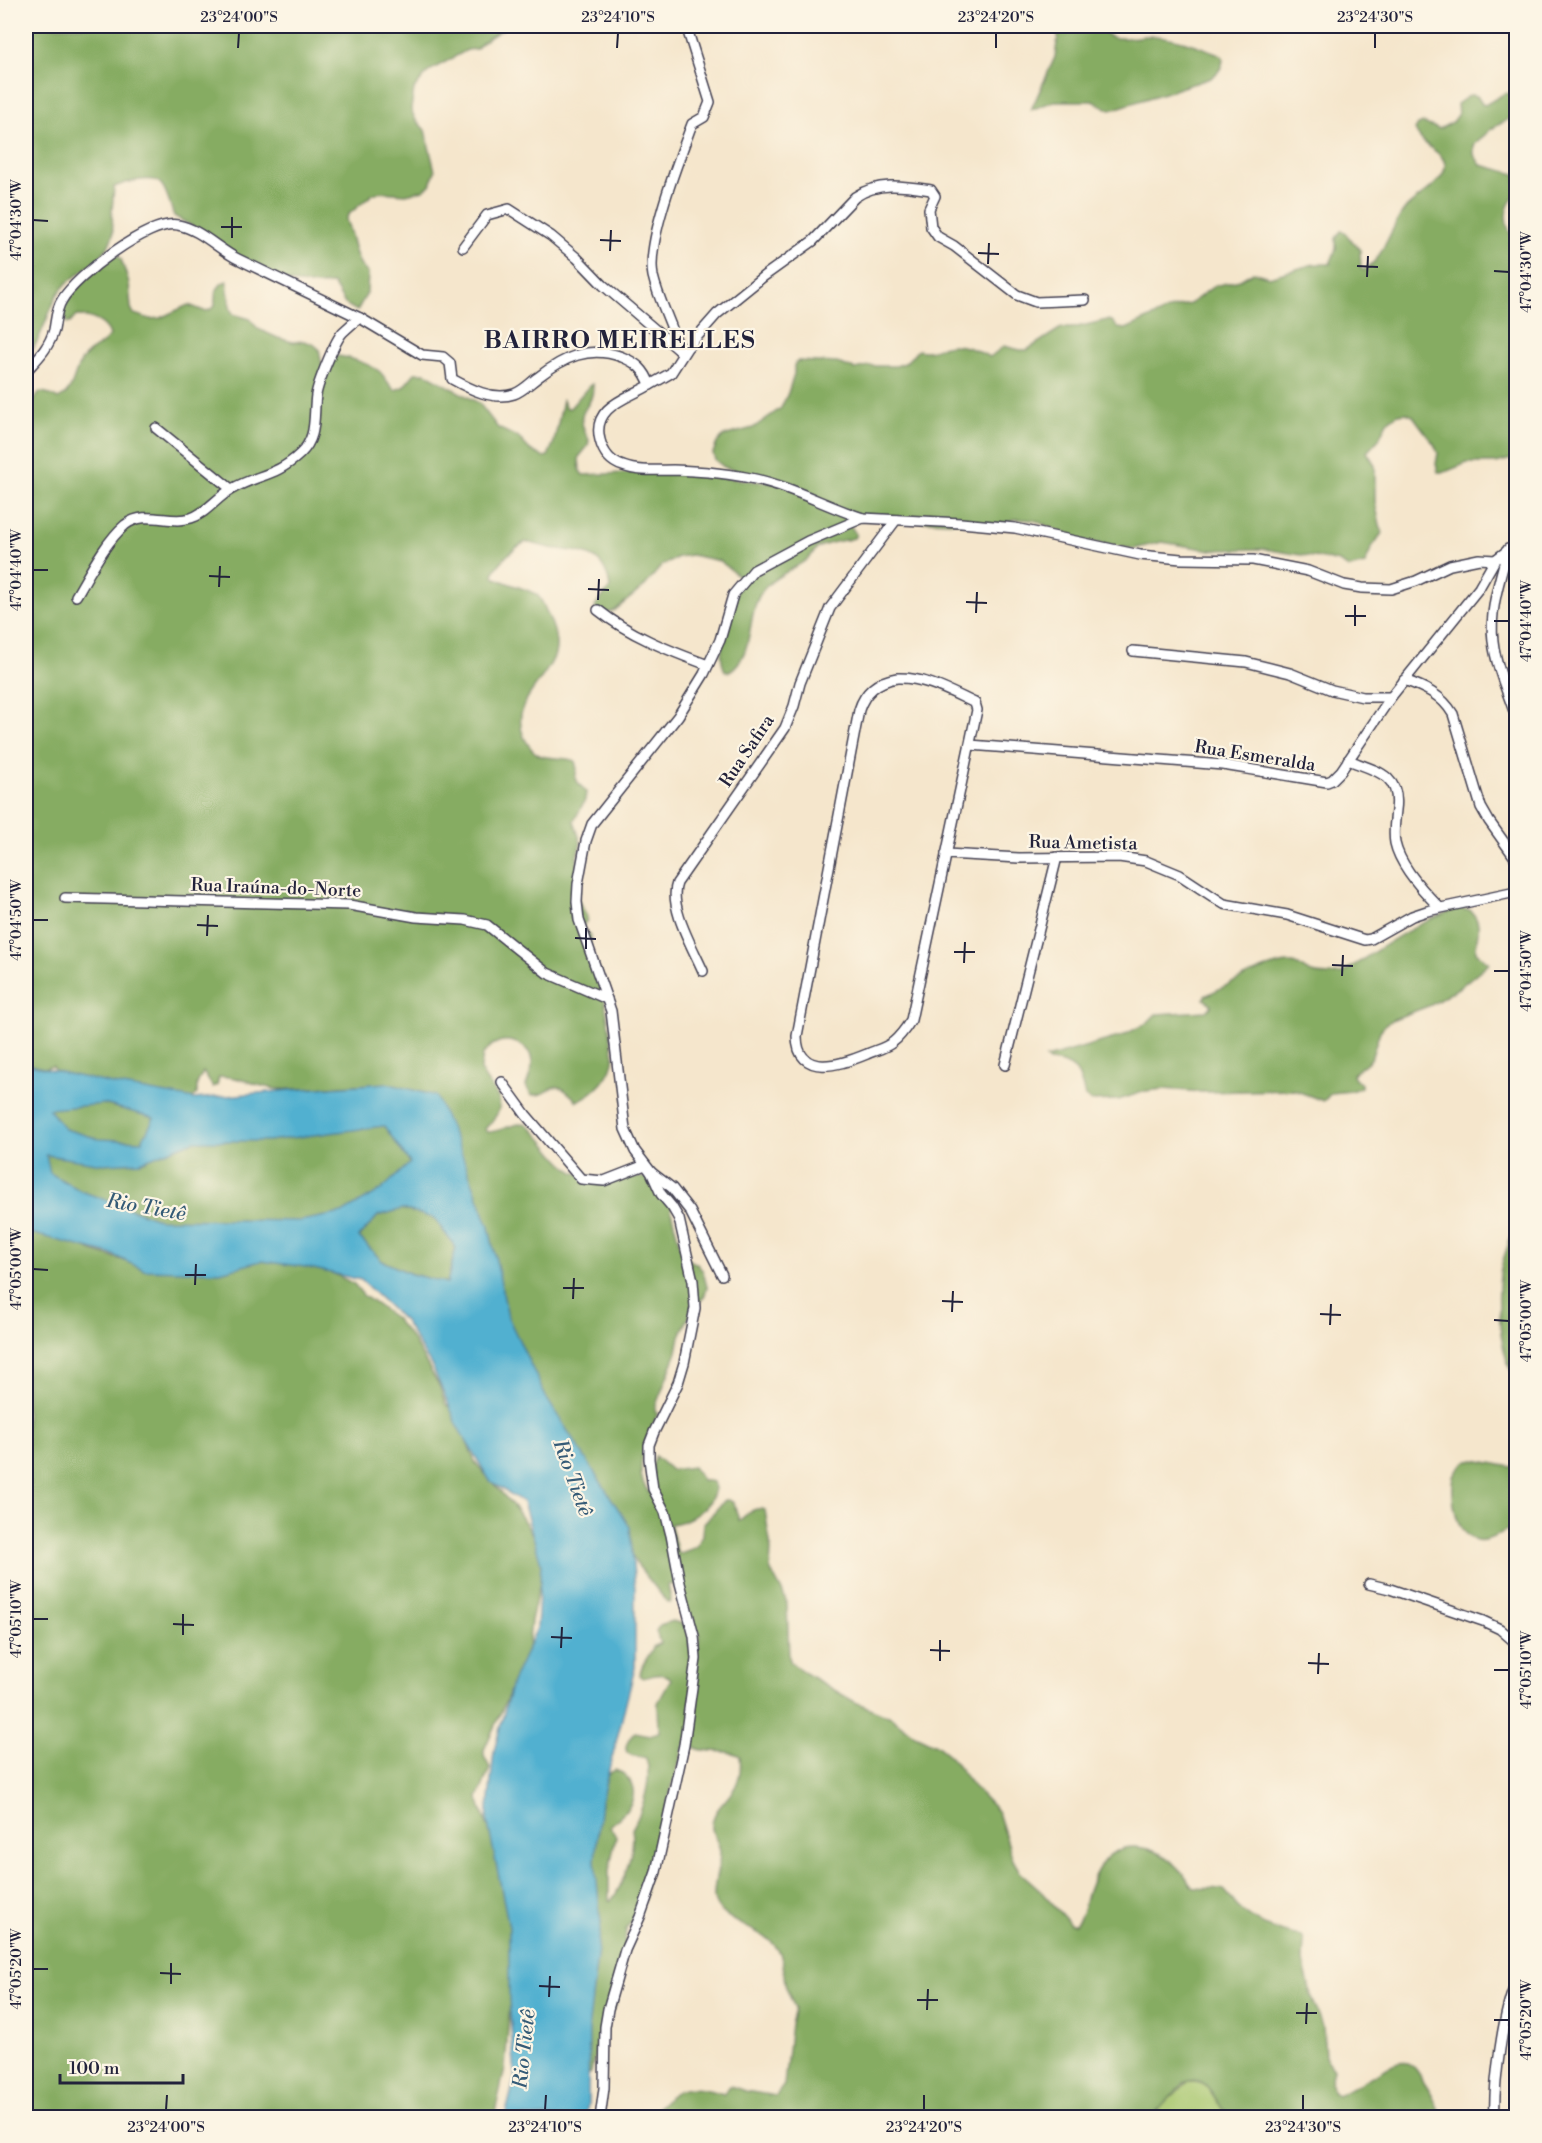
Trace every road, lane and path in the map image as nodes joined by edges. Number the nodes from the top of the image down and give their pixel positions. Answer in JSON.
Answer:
{"nodes":[{"id":1,"x":691,"y":26,"type":"edge"},
{"id":2,"x":463,"y":247,"type":"dead end"},
{"id":3,"x":1085,"y":300,"type":"dead end"},
{"id":4,"x":360,"y":318,"type":"junction"},
{"id":5,"x":680,"y":353,"type":"junction"},
{"id":6,"x":26,"y":372,"type":"edge"},
{"id":7,"x":650,"y":385,"type":"junction"},
{"id":8,"x":156,"y":428,"type":"dead end"},
{"id":9,"x":231,"y":489,"type":"junction"},
{"id":10,"x":863,"y":518,"type":"junction"},
{"id":11,"x":896,"y":520,"type":"junction"},
{"id":12,"x":1512,"y":547,"type":"edge"},
{"id":13,"x":1495,"y":560,"type":"junction"},
{"id":14,"x":76,"y":596,"type":"dead end"},
{"id":15,"x":598,"y":610,"type":"dead end"},
{"id":16,"x":1133,"y":651,"type":"dead end"},
{"id":17,"x":708,"y":665,"type":"junction"},
{"id":18,"x":1404,"y":680,"type":"junction"},
{"id":19,"x":1390,"y":697,"type":"junction"},
{"id":20,"x":1516,"y":717,"type":"edge"},
{"id":21,"x":970,"y":745,"type":"junction"},
{"id":22,"x":1348,"y":760,"type":"junction"},
{"id":23,"x":946,"y":854,"type":"junction"},
{"id":24,"x":1057,"y":857,"type":"junction"},
{"id":25,"x":1516,"y":859,"type":"edge"},
{"id":26,"x":1516,"y":892,"type":"edge"},
{"id":27,"x":64,"y":898,"type":"dead end"},
{"id":28,"x":1439,"y":908,"type":"junction"},
{"id":29,"x":703,"y":971,"type":"dead end"},
{"id":30,"x":607,"y":999,"type":"junction"},
{"id":31,"x":1005,"y":1065,"type":"dead end"},
{"id":32,"x":502,"y":1082,"type":"dead end"},
{"id":33,"x":648,"y":1168,"type":"junction"},
{"id":34,"x":722,"y":1275,"type":"dead end"},
{"id":35,"x":1369,"y":1584,"type":"dead end"},
{"id":36,"x":1516,"y":1643,"type":"edge"},
{"id":37,"x":1516,"y":1984,"type":"edge"},
{"id":38,"x":600,"y":2118,"type":"edge"},
{"id":39,"x":1495,"y":2118,"type":"edge"}],
"edges":[{"from":1,"to":5,"type":"street"},
{"from":2,"to":5,"type":"street"},
{"from":3,"to":5,"type":"street"},
{"from":4,"to":6,"type":"street"},
{"from":4,"to":7,"type":"street"},
{"from":4,"to":9,"type":"street"},
{"from":5,"to":7,"type":"street"},
{"from":7,"to":10,"type":"street"},
{"from":8,"to":9,"type":"street"},
{"from":9,"to":14,"type":"street"},
{"from":10,"to":11,"type":"street"},
{"from":10,"to":17,"type":"street"},
{"from":11,"to":13,"type":"street"},
{"from":11,"to":29,"type":"street","name":"Rua Safira"},
{"from":12,"to":13,"type":"street"},
{"from":12,"to":20,"type":"street"},
{"from":13,"to":18,"type":"street","name":"Rua Esmeralda"},
{"from":15,"to":17,"type":"street"},
{"from":16,"to":19,"type":"street"},
{"from":17,"to":30,"type":"street"},
{"from":18,"to":19,"type":"street","name":"Rua Esmeralda"},
{"from":18,"to":25,"type":"street"},
{"from":19,"to":22,"type":"street","name":"Rua Esmeralda"},
{"from":21,"to":22,"type":"street","name":"Rua Esmeralda"},
{"from":21,"to":23,"type":"street"},
{"from":21,"to":23,"type":"street"},
{"from":22,"to":28,"type":"street"},
{"from":23,"to":24,"type":"street","name":"Rua Ametista"},
{"from":24,"to":28,"type":"street","name":"Rua Ametista"},
{"from":24,"to":31,"type":"street"},
{"from":26,"to":28,"type":"street","name":"Rua Ametista"},
{"from":27,"to":30,"type":"street","name":"Rua Iraúna-do-Norte"},
{"from":30,"to":33,"type":"street"},
{"from":32,"to":33,"type":"street"},
{"from":33,"to":34,"type":"street"},
{"from":33,"to":38,"type":"street"},
{"from":35,"to":36,"type":"street"},
{"from":37,"to":39,"type":"street"}]}
